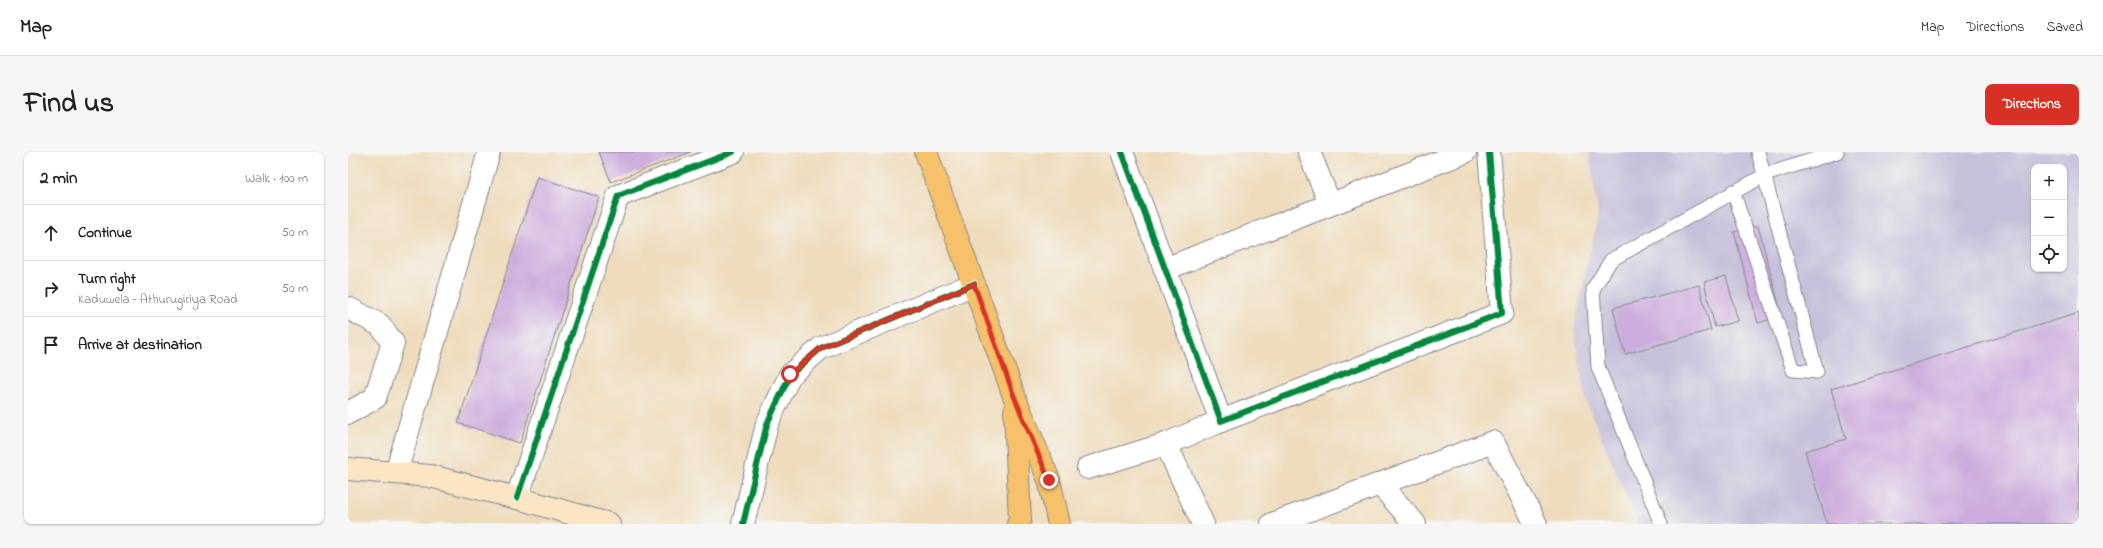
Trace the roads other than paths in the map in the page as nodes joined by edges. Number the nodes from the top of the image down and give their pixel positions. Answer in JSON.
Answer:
{"nodes":[{"id":1,"x":733,"y":152,"type":"edge"},
{"id":2,"x":926,"y":152,"type":"edge"},
{"id":3,"x":1122,"y":152,"type":"edge"},
{"id":4,"x":1309,"y":152,"type":"edge"},
{"id":5,"x":1465,"y":152,"type":"edge"},
{"id":6,"x":1489,"y":152,"type":"edge"},
{"id":7,"x":1758,"y":152,"type":"edge"},
{"id":8,"x":1836,"y":152,"type":"edge"},
{"id":9,"x":484,"y":154,"type":"edge"},
{"id":10,"x":1765,"y":175,"type":"junction"},
{"id":11,"x":1733,"y":192,"type":"junction"},
{"id":12,"x":1330,"y":204,"type":"junction"},
{"id":13,"x":1165,"y":269,"type":"junction"},
{"id":14,"x":974,"y":284,"type":"junction"},
{"id":15,"x":348,"y":308,"type":"edge"},
{"id":16,"x":1014,"y":396,"type":"junction"},
{"id":17,"x":348,"y":413,"type":"edge"},
{"id":18,"x":1221,"y":421,"type":"junction"},
{"id":19,"x":1166,"y":444,"type":"junction"},
{"id":20,"x":1088,"y":468,"type":"dead end"},
{"id":21,"x":348,"y":469,"type":"edge"},
{"id":22,"x":396,"y":473,"type":"junction"},
{"id":23,"x":1380,"y":484,"type":"junction"},
{"id":24,"x":517,"y":498,"type":"junction"},
{"id":25,"x":609,"y":524,"type":"edge"},
{"id":26,"x":743,"y":524,"type":"edge"},
{"id":27,"x":1018,"y":524,"type":"edge"},
{"id":28,"x":1059,"y":524,"type":"edge"},
{"id":29,"x":1202,"y":524,"type":"edge"},
{"id":30,"x":1272,"y":524,"type":"edge"},
{"id":31,"x":1415,"y":524,"type":"edge"},
{"id":32,"x":1536,"y":524,"type":"edge"},
{"id":33,"x":1662,"y":524,"type":"edge"}],
"edges":[{"from":1,"to":24,"type":"street"},
{"from":2,"to":14,"type":"main road"},
{"from":3,"to":13,"type":"street"},
{"from":4,"to":12,"type":"street"},
{"from":5,"to":12,"type":"street"},
{"from":6,"to":18,"type":"street"},
{"from":7,"to":10,"type":"lane"},
{"from":8,"to":10,"type":"lane"},
{"from":9,"to":22,"type":"street"},
{"from":10,"to":11,"type":"lane"},
{"from":10,"to":11,"type":"lane"},
{"from":11,"to":33,"type":"lane"},
{"from":12,"to":13,"type":"street"},
{"from":13,"to":18,"type":"street"},
{"from":14,"to":16,"type":"main road"},
{"from":14,"to":26,"type":"street"},
{"from":15,"to":17,"type":"street"},
{"from":16,"to":27,"type":"main road"},
{"from":16,"to":28,"type":"main road"},
{"from":18,"to":19,"type":"street"},
{"from":19,"to":20,"type":"street"},
{"from":19,"to":29,"type":"street"},
{"from":21,"to":22,"type":"street"},
{"from":22,"to":24,"type":"street"},
{"from":23,"to":30,"type":"street"},
{"from":23,"to":31,"type":"street"},
{"from":23,"to":32,"type":"street"},
{"from":24,"to":25,"type":"street"}]}
